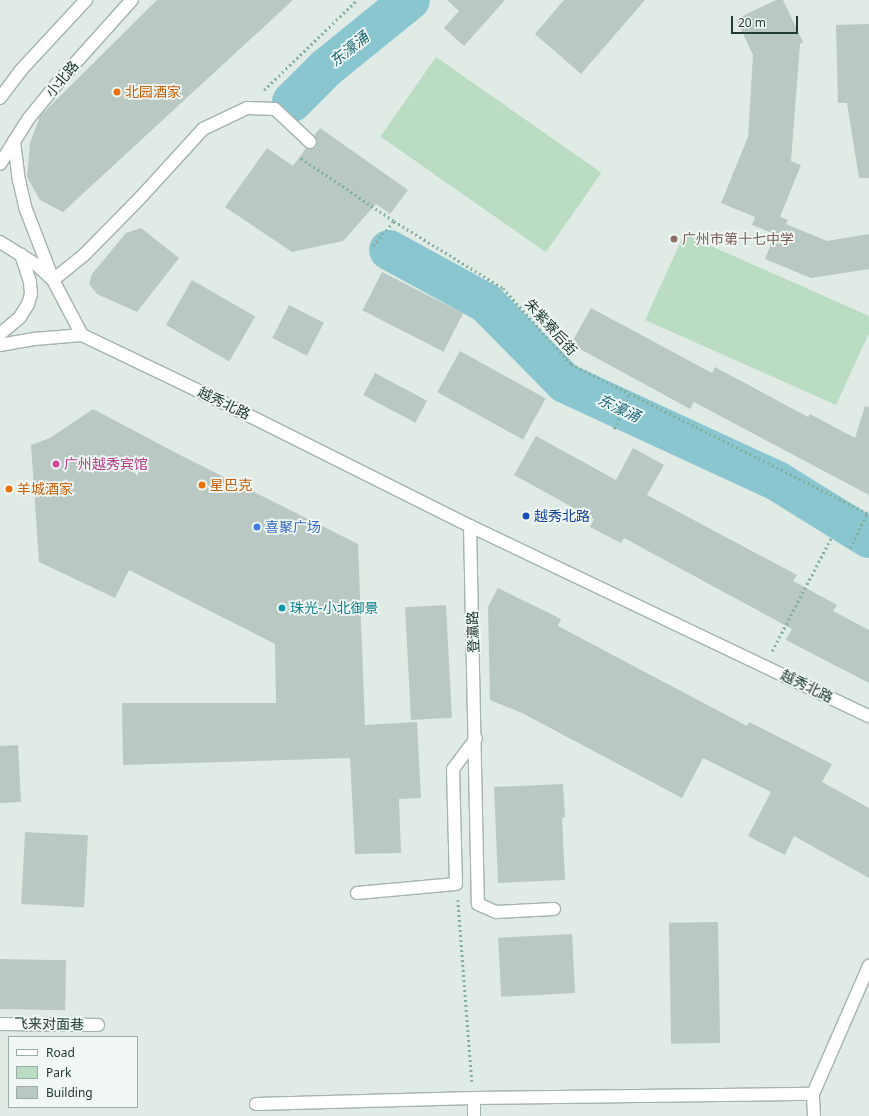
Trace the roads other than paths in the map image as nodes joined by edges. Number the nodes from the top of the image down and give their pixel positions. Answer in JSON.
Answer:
{"nodes":[{"id":1,"x":86,"y":0,"type":"edge"},
{"id":2,"x":132,"y":0,"type":"edge"},
{"id":3,"x":0,"y":98,"type":"edge"},
{"id":4,"x":306,"y":138,"type":"road end"},
{"id":5,"x":14,"y":141,"type":"junction"},
{"id":6,"x":0,"y":164,"type":"edge"},
{"id":7,"x":0,"y":242,"type":"edge"},
{"id":8,"x":21,"y":254,"type":"junction"},
{"id":9,"x":53,"y":280,"type":"junction"},
{"id":10,"x":0,"y":334,"type":"edge"},
{"id":11,"x":82,"y":335,"type":"junction"},
{"id":12,"x":0,"y":345,"type":"edge"},
{"id":13,"x":470,"y":526,"type":"junction"},
{"id":14,"x":869,"y":716,"type":"edge"},
{"id":15,"x":476,"y":739,"type":"junction"},
{"id":16,"x":357,"y":893,"type":"dead end"},
{"id":17,"x":554,"y":909,"type":"dead end"},
{"id":18,"x":869,"y":966,"type":"edge"},
{"id":19,"x":0,"y":1024,"type":"edge"},
{"id":20,"x":98,"y":1025,"type":"dead end"},
{"id":21,"x":813,"y":1094,"type":"junction"},
{"id":22,"x":474,"y":1098,"type":"junction"},
{"id":23,"x":256,"y":1104,"type":"dead end"},
{"id":24,"x":474,"y":1116,"type":"edge"},
{"id":25,"x":814,"y":1116,"type":"edge"}],
"edges":[{"from":1,"to":3,"type":"main road"},
{"from":2,"to":5,"type":"main road","name":"小北路"},
{"from":4,"to":9,"type":"main road"},
{"from":5,"to":6,"type":"main road","name":"小北路"},
{"from":5,"to":9,"type":"main road"},
{"from":7,"to":8,"type":"main road"},
{"from":8,"to":9,"type":"main road"},
{"from":8,"to":10,"type":"main road"},
{"from":9,"to":11,"type":"main road"},
{"from":11,"to":12,"type":"main road"},
{"from":11,"to":13,"type":"main road","name":"越秀北路"},
{"from":13,"to":14,"type":"main road","name":"越秀北路"},
{"from":13,"to":15,"type":"main road","name":"登瀛路"},
{"from":15,"to":16,"type":"main road"},
{"from":15,"to":17,"type":"main road","name":"登瀛路"},
{"from":18,"to":21,"type":"main road"},
{"from":19,"to":20,"type":"main road","name":"飞来对面巷"},
{"from":21,"to":22,"type":"main road"},
{"from":21,"to":25,"type":"main road"},
{"from":22,"to":23,"type":"main road"},
{"from":22,"to":24,"type":"main road"}]}
